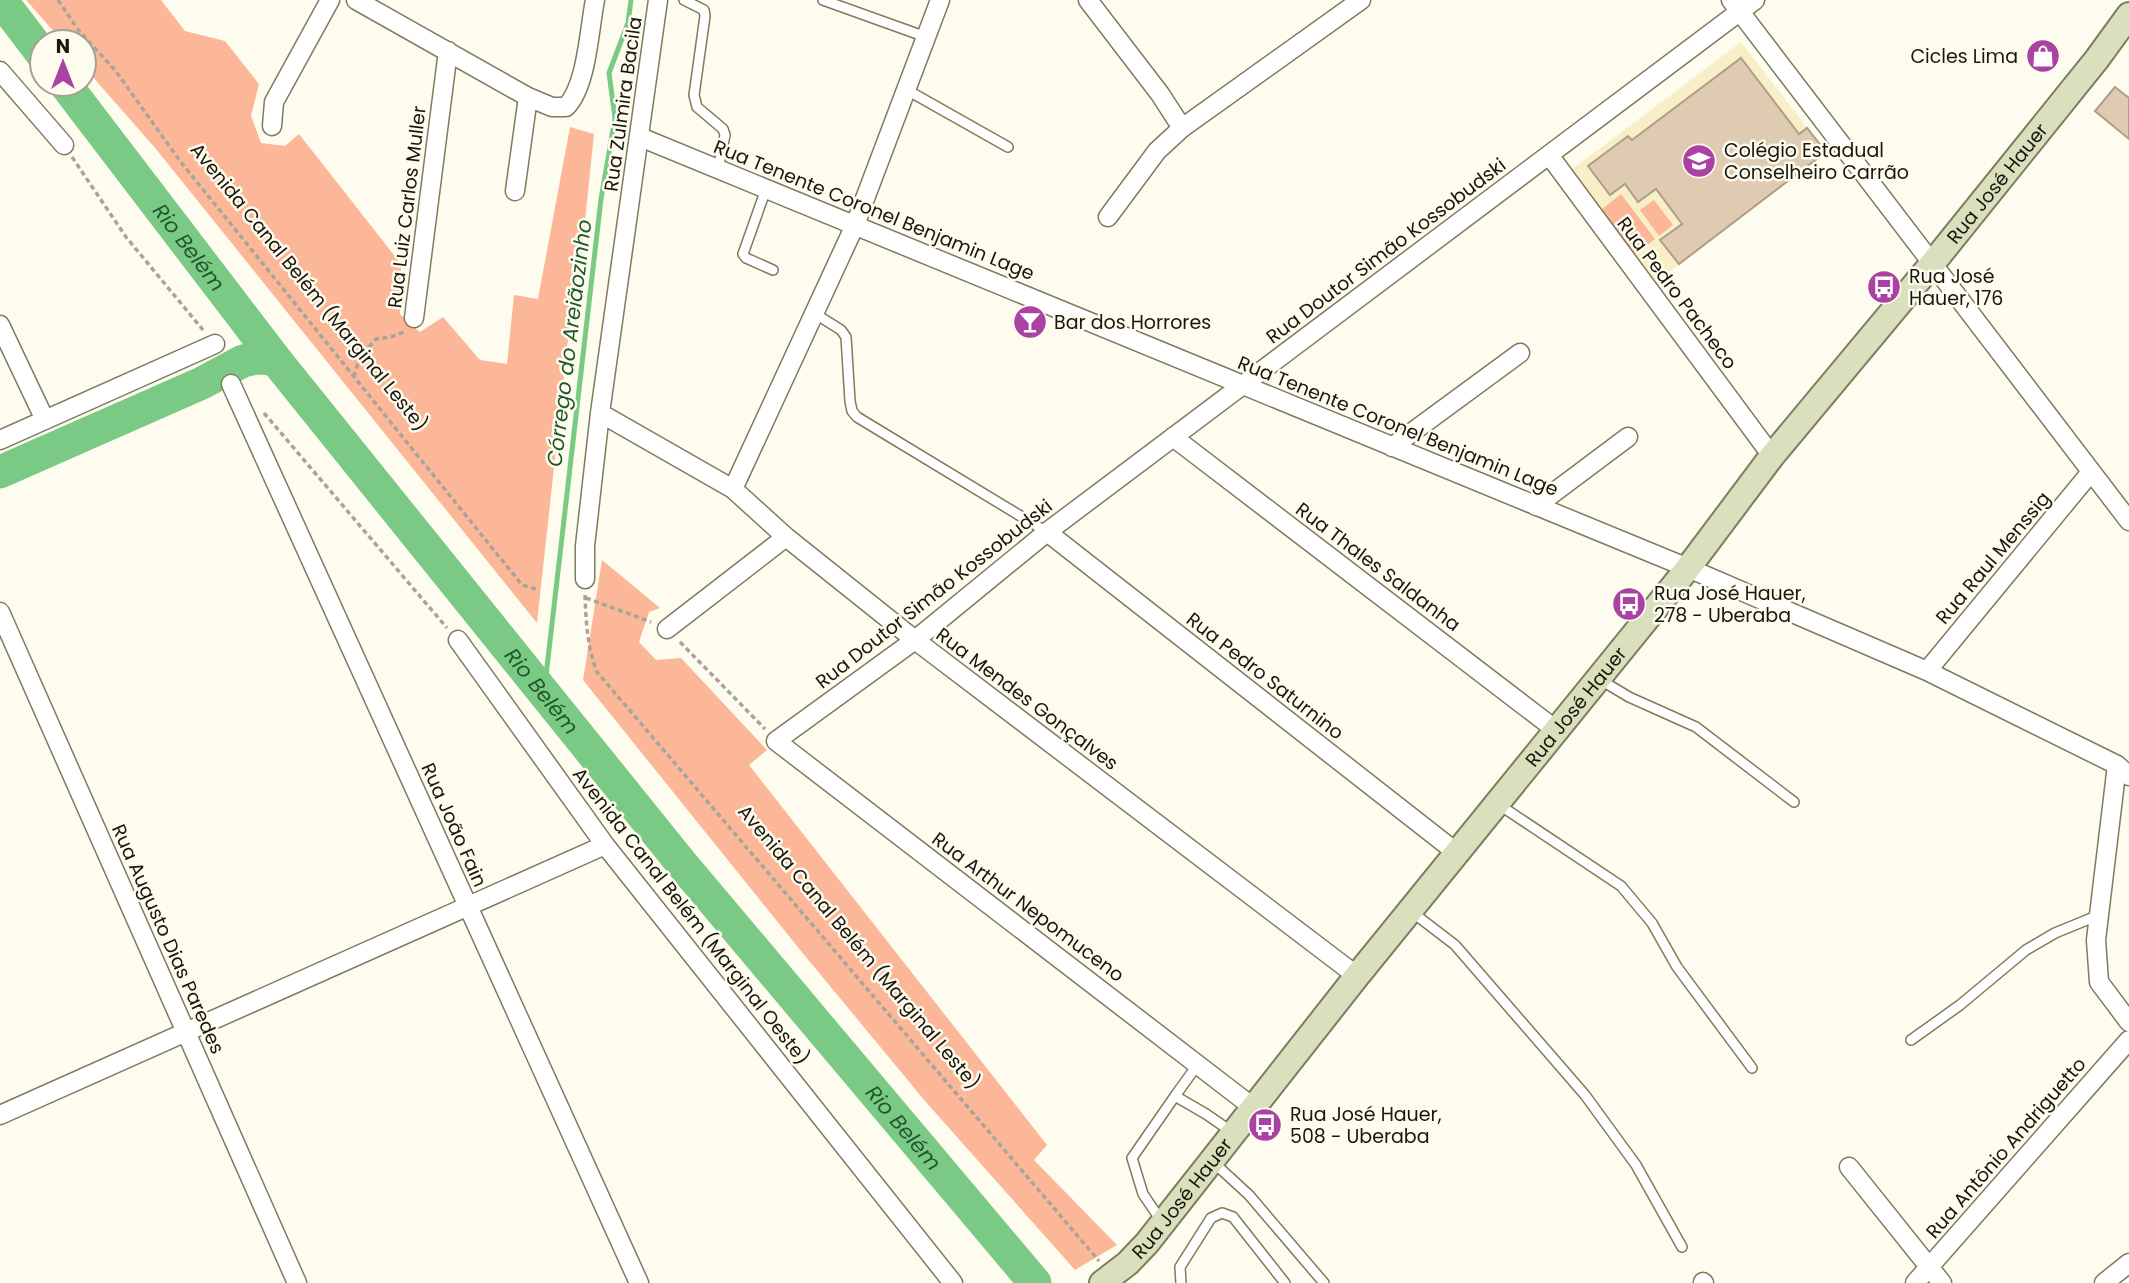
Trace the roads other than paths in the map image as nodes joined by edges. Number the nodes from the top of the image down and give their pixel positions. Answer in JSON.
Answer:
{"nodes":[{"id":1,"x":330,"y":0,"type":"edge"},
{"id":2,"x":356,"y":0,"type":"edge"},
{"id":3,"x":595,"y":0,"type":"edge"},
{"id":4,"x":657,"y":0,"type":"edge"},
{"id":5,"x":684,"y":0,"type":"edge"},
{"id":6,"x":823,"y":0,"type":"edge"},
{"id":7,"x":940,"y":0,"type":"edge"},
{"id":8,"x":1088,"y":0,"type":"edge"},
{"id":9,"x":1361,"y":0,"type":"edge"},
{"id":10,"x":1755,"y":0,"type":"edge"},
{"id":11,"x":1735,"y":6,"type":"edge"},
{"id":12,"x":2129,"y":15,"type":"edge"},
{"id":13,"x":926,"y":37,"type":"junction"},
{"id":14,"x":2129,"y":40,"type":"edge"},
{"id":15,"x":448,"y":51,"type":"junction"},
{"id":16,"x":2097,"y":59,"type":"junction"},
{"id":17,"x":0,"y":71,"type":"edge"},
{"id":18,"x":907,"y":90,"type":"junction"},
{"id":19,"x":528,"y":97,"type":"junction"},
{"id":20,"x":272,"y":126,"type":"dead end"},
{"id":21,"x":1182,"y":128,"type":"junction"},
{"id":22,"x":640,"y":137,"type":"junction"},
{"id":23,"x":64,"y":145,"type":"road end"},
{"id":24,"x":1008,"y":147,"type":"dead end"},
{"id":25,"x":1549,"y":155,"type":"junction"},
{"id":26,"x":718,"y":169,"type":"junction"},
{"id":27,"x":766,"y":189,"type":"junction"},
{"id":28,"x":515,"y":191,"type":"dead end"},
{"id":29,"x":1108,"y":217,"type":"dead end"},
{"id":30,"x":855,"y":225,"type":"junction"},
{"id":31,"x":1932,"y":264,"type":"junction"},
{"id":32,"x":773,"y":270,"type":"dead end"},
{"id":33,"x":814,"y":313,"type":"junction"},
{"id":34,"x":414,"y":318,"type":"road end"},
{"id":35,"x":0,"y":325,"type":"edge"},
{"id":36,"x":215,"y":344,"type":"road end"},
{"id":37,"x":1520,"y":353,"type":"dead end"},
{"id":38,"x":231,"y":384,"type":"dead end"},
{"id":39,"x":1242,"y":385,"type":"junction"},
{"id":40,"x":600,"y":413,"type":"junction"},
{"id":41,"x":45,"y":420,"type":"junction"},
{"id":42,"x":1173,"y":437,"type":"junction"},
{"id":43,"x":1628,"y":438,"type":"dead end"},
{"id":44,"x":0,"y":440,"type":"edge"},
{"id":45,"x":1392,"y":447,"type":"junction"},
{"id":46,"x":1772,"y":456,"type":"junction"},
{"id":47,"x":2091,"y":472,"type":"junction"},
{"id":48,"x":733,"y":489,"type":"junction"},
{"id":49,"x":1536,"y":506,"type":"junction"},
{"id":50,"x":2129,"y":521,"type":"edge"},
{"id":51,"x":1047,"y":532,"type":"junction"},
{"id":52,"x":786,"y":537,"type":"junction"},
{"id":53,"x":1688,"y":568,"type":"junction"},
{"id":54,"x":585,"y":579,"type":"road end"},
{"id":55,"x":0,"y":612,"type":"edge"},
{"id":56,"x":667,"y":629,"type":"road end"},
{"id":57,"x":458,"y":640,"type":"road end"},
{"id":58,"x":915,"y":640,"type":"junction"},
{"id":59,"x":1927,"y":671,"type":"junction"},
{"id":60,"x":1598,"y":678,"type":"junction"},
{"id":61,"x":1556,"y":730,"type":"junction"},
{"id":62,"x":776,"y":741,"type":"joint"},
{"id":63,"x":2123,"y":771,"type":"edge"},
{"id":64,"x":1794,"y":802,"type":"dead end"},
{"id":65,"x":1497,"y":803,"type":"junction"},
{"id":66,"x":605,"y":845,"type":"junction"},
{"id":67,"x":1457,"y":853,"type":"junction"},
{"id":68,"x":468,"y":906,"type":"junction"},
{"id":69,"x":1410,"y":911,"type":"junction"},
{"id":70,"x":2099,"y":915,"type":"junction"},
{"id":71,"x":1357,"y":976,"type":"junction"},
{"id":72,"x":2129,"y":1022,"type":"edge"},
{"id":73,"x":186,"y":1032,"type":"junction"},
{"id":74,"x":1911,"y":1040,"type":"dead end"},
{"id":75,"x":2129,"y":1040,"type":"edge"},
{"id":76,"x":1198,"y":1064,"type":"junction"},
{"id":77,"x":1752,"y":1068,"type":"dead end"},
{"id":78,"x":1174,"y":1096,"type":"junction"},
{"id":79,"x":1254,"y":1108,"type":"junction"},
{"id":80,"x":0,"y":1115,"type":"edge"},
{"id":81,"x":1233,"y":1132,"type":"junction"},
{"id":82,"x":1211,"y":1160,"type":"junction"},
{"id":83,"x":1849,"y":1167,"type":"dead end"},
{"id":84,"x":1163,"y":1223,"type":"junction"},
{"id":85,"x":1682,"y":1247,"type":"dead end"},
{"id":86,"x":2129,"y":1263,"type":"edge"},
{"id":87,"x":1929,"y":1267,"type":"junction"},
{"id":88,"x":1111,"y":1281,"type":"edge"},
{"id":89,"x":297,"y":1283,"type":"edge"},
{"id":90,"x":639,"y":1283,"type":"edge"},
{"id":91,"x":953,"y":1283,"type":"edge"},
{"id":92,"x":1181,"y":1283,"type":"edge"},
{"id":93,"x":1285,"y":1283,"type":"edge"},
{"id":94,"x":1324,"y":1283,"type":"edge"},
{"id":95,"x":1914,"y":1283,"type":"edge"},
{"id":96,"x":1942,"y":1283,"type":"edge"},
{"id":97,"x":2104,"y":1283,"type":"edge"}],
"edges":[{"from":1,"to":20,"type":"street"},
{"from":2,"to":15,"type":"street"},
{"from":3,"to":19,"type":"street"},
{"from":4,"to":22,"type":"street","name":"Rua Zulmira Bacila"},
{"from":5,"to":26,"type":"lane"},
{"from":6,"to":13,"type":"lane"},
{"from":7,"to":13,"type":"street"},
{"from":8,"to":21,"type":"street"},
{"from":9,"to":21,"type":"street"},
{"from":10,"to":11,"type":"street","name":"Rua Doutor Simão Kossobudski"},
{"from":11,"to":25,"type":"street","name":"Rua Doutor Simão Kossobudski"},
{"from":11,"to":31,"type":"street"},
{"from":12,"to":16,"type":"main road","name":"Rua José Hauer"},
{"from":13,"to":18,"type":"street"},
{"from":14,"to":16,"type":"main road","name":"Rua José Hauer"},
{"from":15,"to":19,"type":"street"},
{"from":15,"to":34,"type":"street","name":"Rua Luiz Carlos Muller"},
{"from":16,"to":31,"type":"main road","name":"Rua José Hauer"},
{"from":17,"to":23,"type":"street"},
{"from":18,"to":24,"type":"lane"},
{"from":18,"to":30,"type":"street"},
{"from":19,"to":28,"type":"street"},
{"from":21,"to":29,"type":"street"},
{"from":22,"to":26,"type":"street","name":"Rua Tenente Coronel Benjamin Lage"},
{"from":22,"to":40,"type":"street","name":"Rua Zulmira Bacila"},
{"from":25,"to":39,"type":"street","name":"Rua Doutor Simão Kossobudski"},
{"from":25,"to":46,"type":"street","name":"Rua Pedro Pacheco"},
{"from":26,"to":27,"type":"street","name":"Rua Tenente Coronel Benjamin Lage"},
{"from":27,"to":30,"type":"street","name":"Rua Tenente Coronel Benjamin Lage"},
{"from":27,"to":32,"type":"lane"},
{"from":30,"to":33,"type":"street"},
{"from":30,"to":39,"type":"street","name":"Rua Tenente Coronel Benjamin Lage"},
{"from":31,"to":46,"type":"main road","name":"Rua José Hauer"},
{"from":31,"to":47,"type":"street"},
{"from":33,"to":48,"type":"street"},
{"from":33,"to":51,"type":"lane"},
{"from":35,"to":41,"type":"street"},
{"from":36,"to":41,"type":"street"},
{"from":37,"to":45,"type":"street"},
{"from":38,"to":68,"type":"street","name":"Rua João Fain"},
{"from":39,"to":42,"type":"street","name":"Rua Doutor Simão Kossobudski"},
{"from":39,"to":45,"type":"street","name":"Rua Tenente Coronel Benjamin Lage"},
{"from":40,"to":48,"type":"street","name":"Rua Mendes Gonçalves"},
{"from":40,"to":54,"type":"street","name":"Rua Zulmira Bacila"},
{"from":41,"to":44,"type":"street"},
{"from":42,"to":51,"type":"street","name":"Rua Doutor Simão Kossobudski"},
{"from":42,"to":61,"type":"street","name":"Rua Thales Saldanha"},
{"from":43,"to":49,"type":"street"},
{"from":45,"to":49,"type":"street","name":"Rua Tenente Coronel Benjamin Lage"},
{"from":46,"to":53,"type":"main road","name":"Rua José Hauer"},
{"from":47,"to":50,"type":"street"},
{"from":47,"to":59,"type":"street","name":"Rua Raul Menssig"},
{"from":48,"to":52,"type":"street","name":"Rua Mendes Gonçalves"},
{"from":49,"to":53,"type":"street","name":"Rua Tenente Coronel Benjamin Lage"},
{"from":51,"to":58,"type":"street","name":"Rua Doutor Simão Kossobudski"},
{"from":51,"to":67,"type":"street","name":"Rua Pedro Saturnino"},
{"from":52,"to":56,"type":"street"},
{"from":52,"to":58,"type":"street","name":"Rua Mendes Gonçalves"},
{"from":53,"to":59,"type":"street","name":"Rua Tenente Coronel Benjamin Lage"},
{"from":53,"to":60,"type":"main road","name":"Rua José Hauer"},
{"from":55,"to":73,"type":"street","name":"Rua Augusto Dias Paredes"},
{"from":57,"to":66,"type":"street","name":"Avenida Canal Belém (Marginal Oeste)"},
{"from":58,"to":62,"type":"street","name":"Rua Doutor Simão Kossobudski"},
{"from":58,"to":71,"type":"street","name":"Rua Mendes Gonçalves"},
{"from":59,"to":63,"type":"street","name":"Rua Tenente Coronel Benjamin Lage"},
{"from":60,"to":61,"type":"main road","name":"Rua José Hauer"},
{"from":60,"to":64,"type":"lane"},
{"from":61,"to":65,"type":"main road","name":"Rua José Hauer"},
{"from":62,"to":76,"type":"street","name":"Rua Arthur Nepomuceno"},
{"from":63,"to":70,"type":"street"},
{"from":65,"to":67,"type":"main road","name":"Rua José Hauer"},
{"from":65,"to":77,"type":"lane"},
{"from":66,"to":68,"type":"street"},
{"from":66,"to":91,"type":"street","name":"Avenida Canal Belém (Marginal Oeste)"},
{"from":67,"to":69,"type":"main road","name":"Rua José Hauer"},
{"from":68,"to":73,"type":"street"},
{"from":68,"to":90,"type":"street","name":"Rua João Fain"},
{"from":69,"to":71,"type":"main road","name":"Rua José Hauer"},
{"from":69,"to":85,"type":"lane"},
{"from":70,"to":72,"type":"street"},
{"from":70,"to":74,"type":"lane"},
{"from":71,"to":79,"type":"main road","name":"Rua José Hauer"},
{"from":73,"to":80,"type":"street"},
{"from":73,"to":89,"type":"street","name":"Rua Augusto Dias Paredes"},
{"from":75,"to":87,"type":"street","name":"Rua Antônio Andriguetto"},
{"from":76,"to":78,"type":"lane"},
{"from":76,"to":79,"type":"street","name":"Rua Arthur Nepomuceno"},
{"from":78,"to":81,"type":"lane"},
{"from":78,"to":84,"type":"lane"},
{"from":79,"to":81,"type":"main road","name":"Rua José Hauer"},
{"from":81,"to":82,"type":"main road","name":"Rua José Hauer"},
{"from":82,"to":84,"type":"main road","name":"Rua José Hauer"},
{"from":82,"to":94,"type":"lane"},
{"from":83,"to":87,"type":"street"},
{"from":84,"to":88,"type":"main road","name":"Rua José Hauer"},
{"from":86,"to":97,"type":"street"},
{"from":87,"to":95,"type":"street","name":"Rua Antônio Andriguetto"},
{"from":87,"to":96,"type":"street"},
{"from":92,"to":93,"type":"lane"}]}
